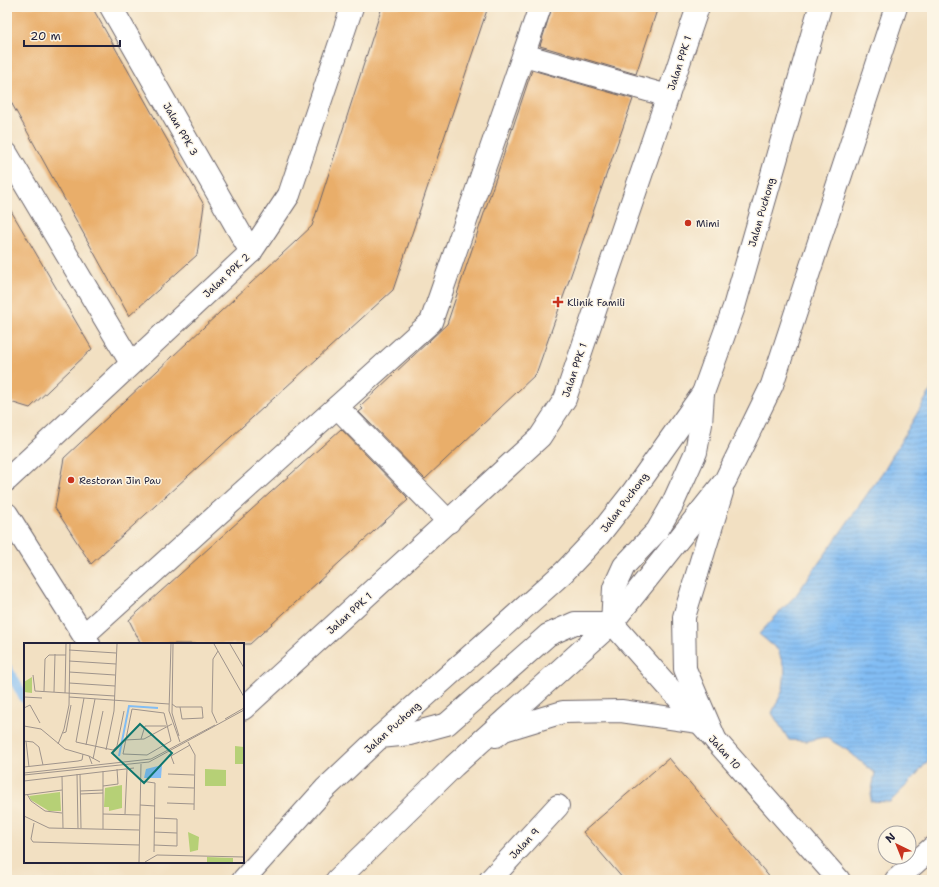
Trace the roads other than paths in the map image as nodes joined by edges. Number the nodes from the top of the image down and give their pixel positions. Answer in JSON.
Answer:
{"nodes":[{"id":1,"x":111,"y":7,"type":"edge"},
{"id":2,"x":352,"y":7,"type":"edge"},
{"id":3,"x":540,"y":7,"type":"edge"},
{"id":4,"x":698,"y":7,"type":"edge"},
{"id":5,"x":820,"y":7,"type":"edge"},
{"id":6,"x":896,"y":7,"type":"edge"},
{"id":7,"x":524,"y":55,"type":"junction"},
{"id":8,"x":668,"y":96,"type":"junction"},
{"id":9,"x":7,"y":154,"type":"edge"},
{"id":10,"x":251,"y":252,"type":"junction"},
{"id":11,"x":131,"y":364,"type":"junction"},
{"id":12,"x":703,"y":392,"type":"junction"},
{"id":13,"x":337,"y":407,"type":"junction"},
{"id":14,"x":7,"y":480,"type":"edge"},
{"id":15,"x":725,"y":481,"type":"junction"},
{"id":16,"x":7,"y":514,"type":"edge"},
{"id":17,"x":449,"y":522,"type":"junction"},
{"id":18,"x":612,"y":623,"type":"junction"},
{"id":19,"x":86,"y":640,"type":"edge"},
{"id":20,"x":244,"y":708,"type":"edge"},
{"id":21,"x":699,"y":722,"type":"junction"},
{"id":22,"x":380,"y":737,"type":"junction"},
{"id":23,"x":716,"y":741,"type":"junction"},
{"id":24,"x":454,"y":766,"type":"junction"},
{"id":25,"x":558,"y":806,"type":"dead end"},
{"id":26,"x":932,"y":848,"type":"edge"},
{"id":27,"x":243,"y":880,"type":"edge"},
{"id":28,"x":337,"y":880,"type":"edge"},
{"id":29,"x":490,"y":880,"type":"edge"},
{"id":30,"x":839,"y":880,"type":"edge"},
{"id":31,"x":896,"y":880,"type":"edge"}],
"edges":[{"from":1,"to":10,"type":"main road","name":"Jalan PPK 3"},
{"from":2,"to":10,"type":"main road","name":"Jalan PPK 2"},
{"from":3,"to":7,"type":"main road"},
{"from":4,"to":8,"type":"main road","name":"Jalan PPK 1"},
{"from":5,"to":12,"type":"main road","name":"Jalan Puchong"},
{"from":6,"to":15,"type":"main road"},
{"from":7,"to":8,"type":"main road"},
{"from":7,"to":13,"type":"main road"},
{"from":8,"to":17,"type":"main road","name":"Jalan PPK 1"},
{"from":9,"to":11,"type":"main road"},
{"from":10,"to":11,"type":"main road","name":"Jalan PPK 2"},
{"from":11,"to":14,"type":"main road","name":"Jalan PPK 2"},
{"from":12,"to":18,"type":"main road"},
{"from":12,"to":22,"type":"main road","name":"Jalan Puchong"},
{"from":13,"to":17,"type":"main road"},
{"from":13,"to":19,"type":"main road"},
{"from":15,"to":18,"type":"main road"},
{"from":15,"to":23,"type":"main road"},
{"from":16,"to":19,"type":"main road"},
{"from":17,"to":20,"type":"main road","name":"Jalan PPK 1"},
{"from":18,"to":21,"type":"main road","name":"Jalan 10"},
{"from":18,"to":22,"type":"main road"},
{"from":18,"to":24,"type":"main road"},
{"from":21,"to":23,"type":"main road","name":"Jalan 10"},
{"from":21,"to":24,"type":"main road"},
{"from":22,"to":27,"type":"main road","name":"Jalan Puchong"},
{"from":23,"to":30,"type":"main road","name":"Jalan 10"},
{"from":24,"to":28,"type":"main road"},
{"from":25,"to":29,"type":"main road","name":"Jalan 9"},
{"from":26,"to":31,"type":"main road"}]}
